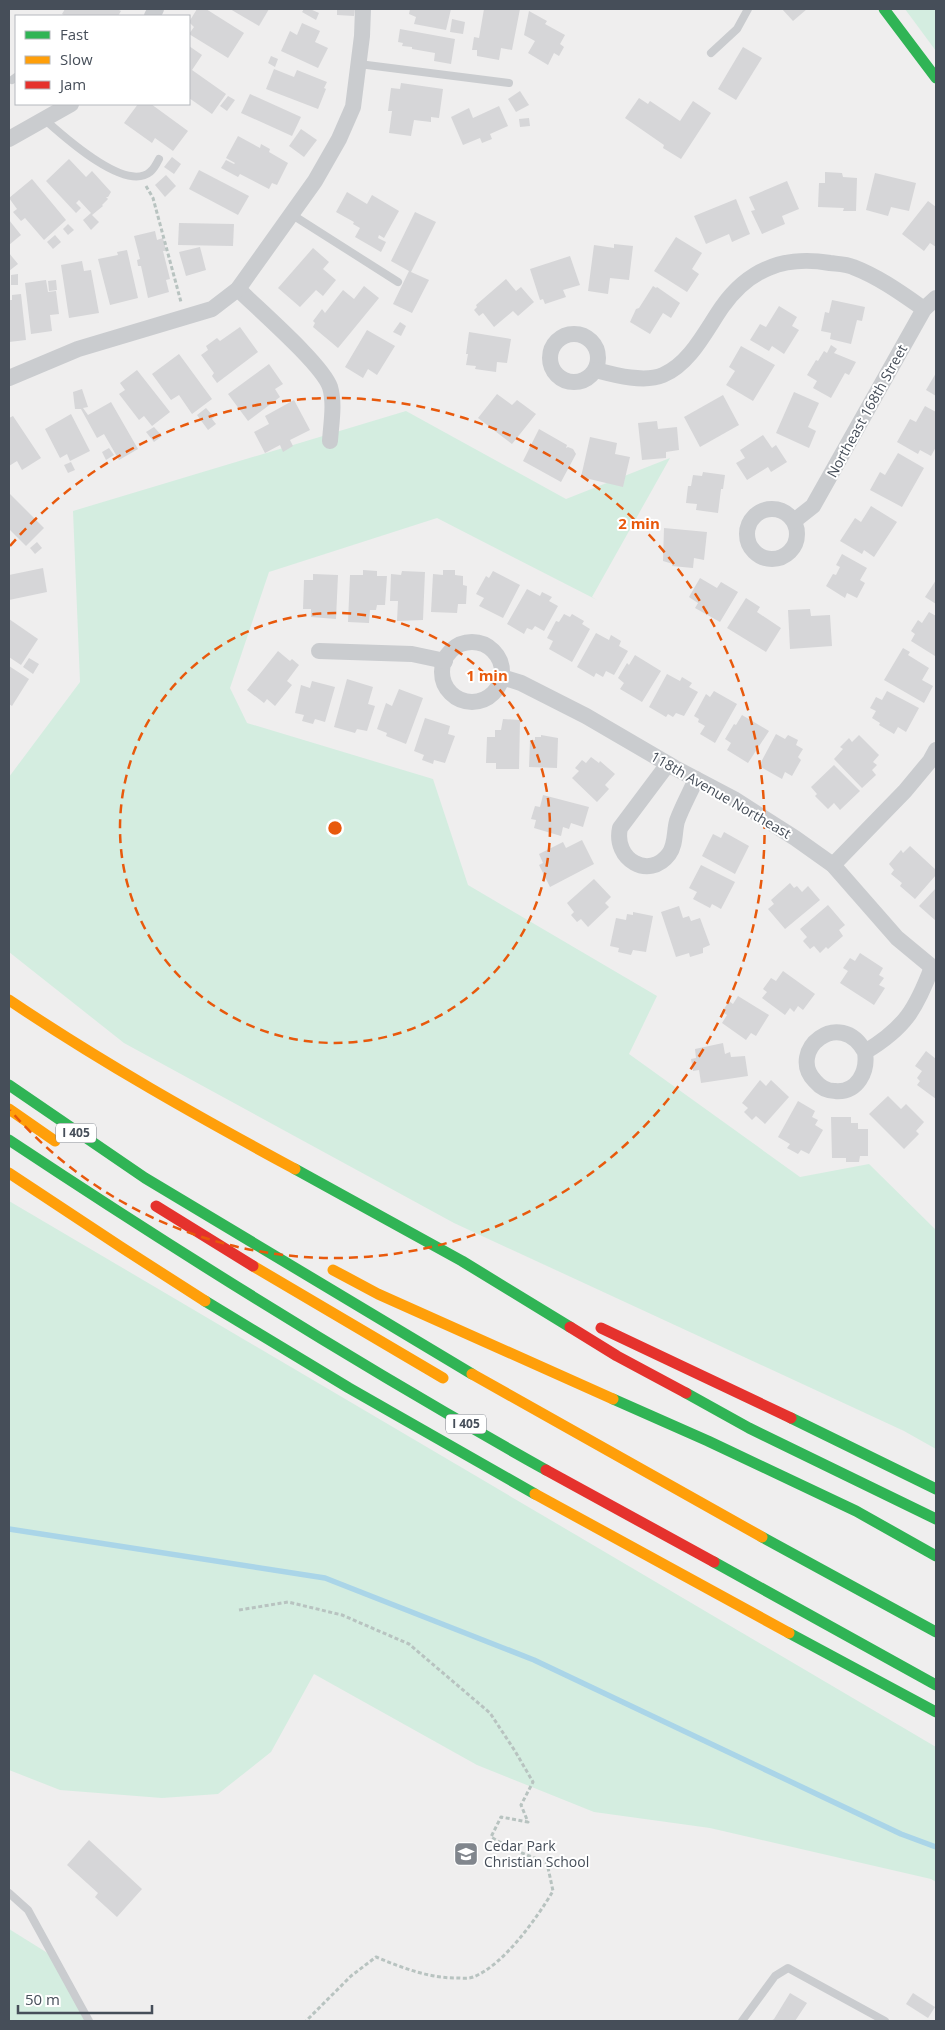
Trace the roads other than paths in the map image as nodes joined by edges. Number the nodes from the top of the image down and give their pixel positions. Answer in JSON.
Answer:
{"nodes":[{"id":1,"x":363,"y":9,"type":"edge"},
{"id":2,"x":748,"y":9,"type":"edge"},
{"id":3,"x":884,"y":9,"type":"edge"},
{"id":4,"x":710,"y":53,"type":"dead end"},
{"id":5,"x":359,"y":64,"type":"junction"},
{"id":6,"x":936,"y":78,"type":"edge"},
{"id":7,"x":509,"y":83,"type":"dead end"},
{"id":8,"x":68,"y":105,"type":"edge"},
{"id":9,"x":44,"y":119,"type":"junction"},
{"id":10,"x":9,"y":139,"type":"edge"},
{"id":11,"x":160,"y":159,"type":"dead end"},
{"id":12,"x":291,"y":214,"type":"junction"},
{"id":13,"x":398,"y":282,"type":"dead end"},
{"id":14,"x":238,"y":289,"type":"junction"},
{"id":15,"x":930,"y":304,"type":"edge"},
{"id":16,"x":596,"y":370,"type":"dead end"},
{"id":17,"x":9,"y":378,"type":"edge"},
{"id":18,"x":330,"y":441,"type":"dead end"},
{"id":19,"x":794,"y":521,"type":"dead end"},
{"id":20,"x":319,"y":651,"type":"dead end"},
{"id":21,"x":445,"y":661,"type":"junction"},
{"id":22,"x":502,"y":677,"type":"junction"},
{"id":23,"x":936,"y":750,"type":"edge"},
{"id":24,"x":668,"y":764,"type":"junction"},
{"id":25,"x":696,"y":779,"type":"junction"},
{"id":26,"x":833,"y":865,"type":"junction"},
{"id":27,"x":934,"y":968,"type":"edge"},
{"id":28,"x":9,"y":1000,"type":"edge"},
{"id":29,"x":865,"y":1052,"type":"dead end"},
{"id":30,"x":9,"y":1085,"type":"edge"},
{"id":31,"x":9,"y":1109,"type":"edge"},
{"id":32,"x":9,"y":1140,"type":"edge"},
{"id":33,"x":61,"y":1145,"type":"dead end"},
{"id":34,"x":9,"y":1173,"type":"edge"},
{"id":35,"x":145,"y":1178,"type":"junction"},
{"id":36,"x":181,"y":1186,"type":"dead end"},
{"id":37,"x":144,"y":1198,"type":"dead end"},
{"id":38,"x":462,"y":1262,"type":"junction"},
{"id":39,"x":321,"y":1264,"type":"dead end"},
{"id":40,"x":561,"y":1308,"type":"dead end"},
{"id":41,"x":588,"y":1321,"type":"dead end"},
{"id":42,"x":452,"y":1383,"type":"dead end"},
{"id":43,"x":936,"y":1489,"type":"edge"},
{"id":44,"x":936,"y":1519,"type":"edge"},
{"id":45,"x":936,"y":1556,"type":"edge"},
{"id":46,"x":936,"y":1632,"type":"edge"},
{"id":47,"x":936,"y":1685,"type":"edge"},
{"id":48,"x":936,"y":1712,"type":"edge"},
{"id":49,"x":9,"y":1893,"type":"edge"},
{"id":50,"x":89,"y":2021,"type":"edge"},
{"id":51,"x":742,"y":2021,"type":"edge"},
{"id":52,"x":885,"y":2021,"type":"edge"}],
"edges":[{"from":1,"to":5,"type":"street"},
{"from":2,"to":4,"type":"lane"},
{"from":3,"to":6,"type":"main road"},
{"from":5,"to":7,"type":"lane"},
{"from":5,"to":12,"type":"street"},
{"from":8,"to":9,"type":"street"},
{"from":9,"to":10,"type":"street"},
{"from":9,"to":11,"type":"lane"},
{"from":12,"to":13,"type":"lane"},
{"from":12,"to":14,"type":"street"},
{"from":14,"to":17,"type":"street"},
{"from":14,"to":18,"type":"street"},
{"from":15,"to":16,"type":"street"},
{"from":15,"to":19,"type":"street","name":"Northeast 168th Street"},
{"from":20,"to":21,"type":"street"},
{"from":21,"to":22,"type":"street"},
{"from":21,"to":22,"type":"street"},
{"from":22,"to":24,"type":"street","name":"118th Avenue Northeast"},
{"from":23,"to":26,"type":"street"},
{"from":24,"to":25,"type":"street","name":"118th Avenue Northeast"},
{"from":24,"to":25,"type":"street"},
{"from":25,"to":26,"type":"street","name":"118th Avenue Northeast"},
{"from":26,"to":27,"type":"street","name":"118th Avenue Northeast"},
{"from":27,"to":29,"type":"street"},
{"from":28,"to":38,"type":"main road"},
{"from":30,"to":35,"type":"main road","number":"I 405"},
{"from":31,"to":33,"type":"main road","number":"I 405"},
{"from":32,"to":47,"type":"main road","number":"I 405"},
{"from":34,"to":48,"type":"main road","number":"I 405"},
{"from":35,"to":36,"type":"main road"},
{"from":35,"to":46,"type":"main road","number":"I 405"},
{"from":37,"to":42,"type":"main road"},
{"from":38,"to":40,"type":"main road"},
{"from":38,"to":44,"type":"main road"},
{"from":39,"to":45,"type":"main road"},
{"from":41,"to":43,"type":"main road"},
{"from":49,"to":50,"type":"lane"},
{"from":51,"to":52,"type":"lane"}]}
